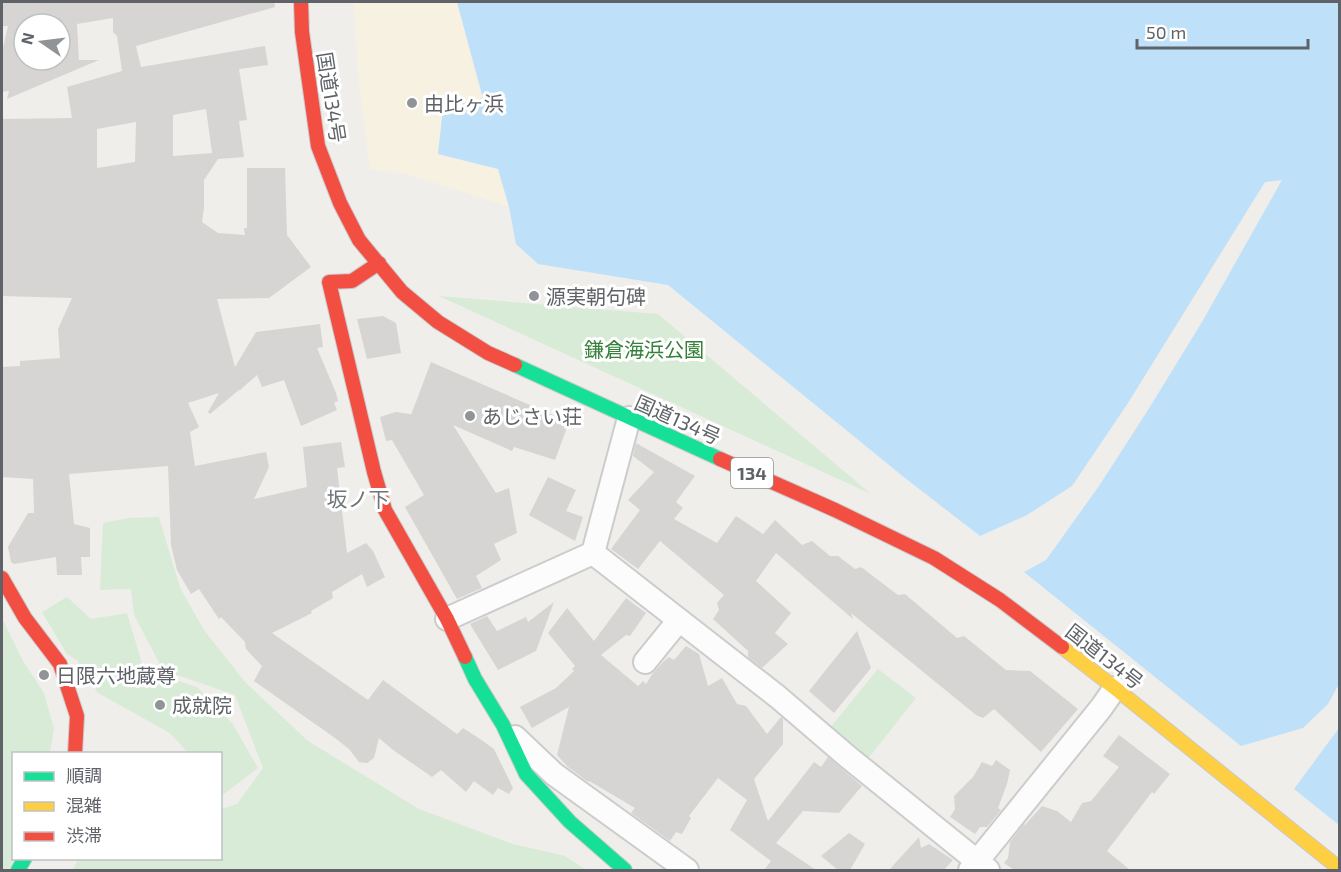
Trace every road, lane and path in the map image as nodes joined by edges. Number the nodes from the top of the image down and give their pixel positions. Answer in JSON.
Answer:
{"nodes":[{"id":1,"x":301,"y":2,"type":"edge"},
{"id":2,"x":379,"y":263,"type":"junction"},
{"id":3,"x":629,"y":418,"type":"junction"},
{"id":4,"x":593,"y":553,"type":"junction"},
{"id":5,"x":2,"y":578,"type":"edge"},
{"id":6,"x":447,"y":619,"type":"junction"},
{"id":7,"x":679,"y":620,"type":"junction"},
{"id":8,"x":645,"y":662,"type":"dead end"},
{"id":9,"x":1115,"y":688,"type":"junction"},
{"id":10,"x":503,"y":725,"type":"junction"},
{"id":11,"x":75,"y":752,"type":"edge"},
{"id":12,"x":978,"y":867,"type":"edge"},
{"id":13,"x":1340,"y":869,"type":"edge"},
{"id":14,"x":625,"y":870,"type":"edge"},
{"id":15,"x":687,"y":870,"type":"edge"}],
"edges":[{"from":1,"to":2,"type":"main road","name":"国道134号","number":"134"},
{"from":2,"to":3,"type":"main road","name":"国道134号","number":"134"},
{"from":2,"to":6,"type":"main road"},
{"from":3,"to":4,"type":"street"},
{"from":3,"to":9,"type":"main road","name":"国道134号","number":"134"},
{"from":4,"to":6,"type":"street"},
{"from":4,"to":7,"type":"street"},
{"from":5,"to":11,"type":"main road"},
{"from":6,"to":10,"type":"main road"},
{"from":7,"to":8,"type":"street"},
{"from":7,"to":12,"type":"street"},
{"from":9,"to":12,"type":"street"},
{"from":9,"to":13,"type":"main road","name":"国道134号","number":"134"},
{"from":10,"to":14,"type":"main road"},
{"from":10,"to":15,"type":"street"}]}
